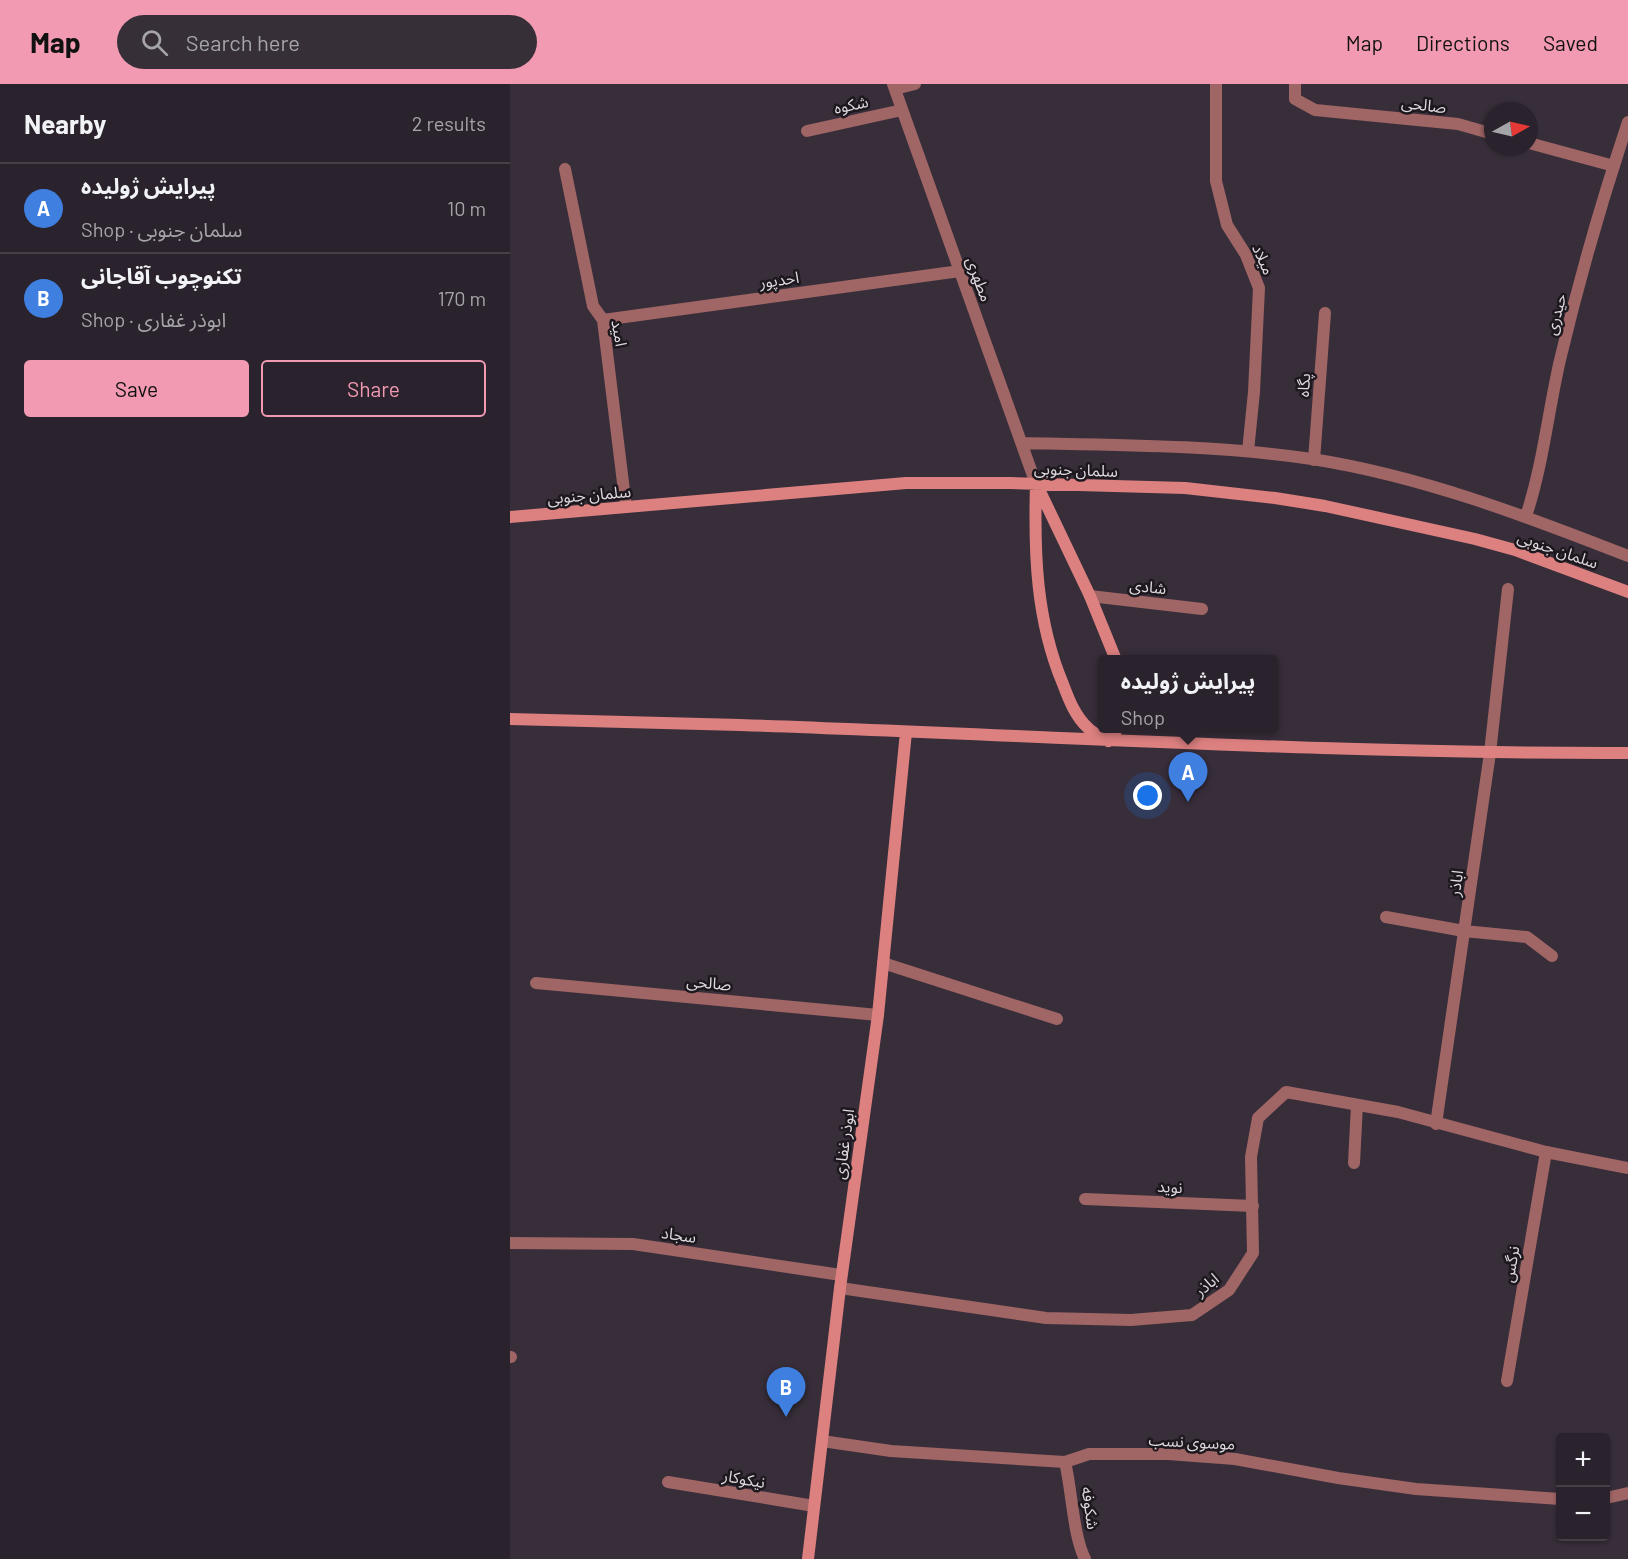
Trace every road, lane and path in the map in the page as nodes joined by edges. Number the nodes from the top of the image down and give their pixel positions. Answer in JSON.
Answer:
{"nodes":[{"id":1,"x":915,"y":84,"type":"edge"},
{"id":2,"x":1216,"y":84,"type":"edge"},
{"id":3,"x":1295,"y":84,"type":"edge"},
{"id":4,"x":894,"y":86,"type":"edge"},
{"id":5,"x":902,"y":110,"type":"junction"},
{"id":6,"x":1628,"y":122,"type":"edge"},
{"id":7,"x":807,"y":131,"type":"dead end"},
{"id":8,"x":1484,"y":131,"type":"edge"},
{"id":9,"x":1538,"y":145,"type":"edge"},
{"id":10,"x":1614,"y":166,"type":"junction"},
{"id":11,"x":565,"y":169,"type":"dead end"},
{"id":12,"x":960,"y":271,"type":"junction"},
{"id":13,"x":1325,"y":313,"type":"dead end"},
{"id":14,"x":603,"y":320,"type":"junction"},
{"id":15,"x":1022,"y":443,"type":"junction"},
{"id":16,"x":1248,"y":451,"type":"junction"},
{"id":17,"x":1314,"y":460,"type":"junction"},
{"id":18,"x":1036,"y":484,"type":"junction"},
{"id":19,"x":626,"y":507,"type":"junction"},
{"id":20,"x":1526,"y":516,"type":"junction"},
{"id":21,"x":510,"y":517,"type":"edge"},
{"id":22,"x":1628,"y":556,"type":"edge"},
{"id":23,"x":1508,"y":589,"type":"dead end"},
{"id":24,"x":1628,"y":592,"type":"edge"},
{"id":25,"x":1090,"y":596,"type":"junction"},
{"id":26,"x":1202,"y":609,"type":"dead end"},
{"id":27,"x":1114,"y":655,"type":"edge"},
{"id":28,"x":510,"y":719,"type":"edge"},
{"id":29,"x":906,"y":732,"type":"junction"},
{"id":30,"x":1114,"y":733,"type":"edge"},
{"id":31,"x":1107,"y":741,"type":"junction"},
{"id":32,"x":1490,"y":753,"type":"junction"},
{"id":33,"x":1628,"y":753,"type":"edge"},
{"id":34,"x":1386,"y":917,"type":"dead end"},
{"id":35,"x":1464,"y":932,"type":"junction"},
{"id":36,"x":1552,"y":956,"type":"dead end"},
{"id":37,"x":883,"y":963,"type":"junction"},
{"id":38,"x":536,"y":983,"type":"dead end"},
{"id":39,"x":878,"y":1015,"type":"junction"},
{"id":40,"x":1057,"y":1019,"type":"dead end"},
{"id":41,"x":1357,"y":1105,"type":"junction"},
{"id":42,"x":1437,"y":1124,"type":"junction"},
{"id":43,"x":1546,"y":1152,"type":"junction"},
{"id":44,"x":1354,"y":1163,"type":"dead end"},
{"id":45,"x":1628,"y":1168,"type":"edge"},
{"id":46,"x":1085,"y":1198,"type":"dead end"},
{"id":47,"x":1253,"y":1206,"type":"junction"},
{"id":48,"x":510,"y":1243,"type":"edge"},
{"id":49,"x":842,"y":1275,"type":"junction"},
{"id":50,"x":840,"y":1288,"type":"junction"},
{"id":51,"x":1507,"y":1381,"type":"dead end"},
{"id":52,"x":822,"y":1442,"type":"junction"},
{"id":53,"x":1065,"y":1462,"type":"junction"},
{"id":54,"x":669,"y":1482,"type":"dead end"},
{"id":55,"x":1628,"y":1493,"type":"edge"},
{"id":56,"x":1610,"y":1497,"type":"edge"},
{"id":57,"x":1556,"y":1499,"type":"edge"},
{"id":58,"x":814,"y":1506,"type":"junction"},
{"id":59,"x":808,"y":1559,"type":"edge"},
{"id":60,"x":1085,"y":1559,"type":"edge"}],
"edges":[{"from":1,"to":4,"type":"street"},
{"from":2,"to":16,"type":"street","name":"میلاد"},
{"from":3,"to":8,"type":"street","name":"صالحی"},
{"from":4,"to":5,"type":"street","name":"مطهری"},
{"from":5,"to":7,"type":"street","name":"شکوه"},
{"from":5,"to":12,"type":"street","name":"مطهری"},
{"from":6,"to":10,"type":"street","name":"حیدری"},
{"from":9,"to":10,"type":"street"},
{"from":10,"to":20,"type":"street","name":"حیدری"},
{"from":11,"to":14,"type":"street","name":"امید"},
{"from":12,"to":14,"type":"street","name":"احدپور"},
{"from":12,"to":15,"type":"street","name":"مطهری"},
{"from":13,"to":17,"type":"street","name":"پگاه"},
{"from":14,"to":19,"type":"street","name":"امید"},
{"from":15,"to":16,"type":"street"},
{"from":15,"to":18,"type":"street","name":"مطهری"},
{"from":16,"to":17,"type":"street"},
{"from":17,"to":20,"type":"street"},
{"from":18,"to":19,"type":"main road","name":"سلمان جنوبی"},
{"from":18,"to":24,"type":"main road","name":"سلمان جنوبی"},
{"from":18,"to":25,"type":"main road","name":"مطهری"},
{"from":18,"to":31,"type":"main road","name":"مطهری"},
{"from":19,"to":21,"type":"main road","name":"سلمان جنوبی"},
{"from":20,"to":22,"type":"street"},
{"from":23,"to":32,"type":"street","name":"اباذر"},
{"from":25,"to":26,"type":"street","name":"شادی"},
{"from":25,"to":27,"type":"main road","name":"مطهری"},
{"from":28,"to":29,"type":"main road"},
{"from":29,"to":31,"type":"main road"},
{"from":29,"to":37,"type":"main road","name":"ابوذر غفاری"},
{"from":30,"to":31,"type":"main road"},
{"from":31,"to":32,"type":"main road"},
{"from":32,"to":33,"type":"main road"},
{"from":32,"to":35,"type":"street","name":"اباذر"},
{"from":34,"to":35,"type":"street"},
{"from":35,"to":36,"type":"street"},
{"from":35,"to":42,"type":"street","name":"اباذر"},
{"from":37,"to":39,"type":"main road","name":"ابوذر غفاری"},
{"from":37,"to":40,"type":"street"},
{"from":38,"to":39,"type":"street","name":"صالحی"},
{"from":39,"to":49,"type":"main road","name":"ابوذر غفاری"},
{"from":41,"to":42,"type":"street","name":"اباذر"},
{"from":41,"to":44,"type":"street"},
{"from":41,"to":47,"type":"street","name":"اباذر"},
{"from":42,"to":43,"type":"street","name":"اباذر"},
{"from":43,"to":45,"type":"street","name":"اباذر"},
{"from":43,"to":51,"type":"street","name":"نرگس"},
{"from":46,"to":47,"type":"street","name":"نوید"},
{"from":47,"to":50,"type":"street","name":"اباذر"},
{"from":48,"to":49,"type":"street","name":"سجاد"},
{"from":49,"to":50,"type":"main road","name":"ابوذر غفاری"},
{"from":50,"to":52,"type":"main road","name":"ابوذر غفاری"},
{"from":52,"to":53,"type":"street","name":"موسوی نسب"},
{"from":52,"to":58,"type":"main road","name":"ابوذر غفاری"},
{"from":53,"to":57,"type":"street","name":"موسوی نسب"},
{"from":53,"to":60,"type":"street","name":"شکوفه"},
{"from":54,"to":58,"type":"street","name":"نیکوکار"},
{"from":55,"to":56,"type":"street"},
{"from":58,"to":59,"type":"main road","name":"ابوذر غفاری"}]}
